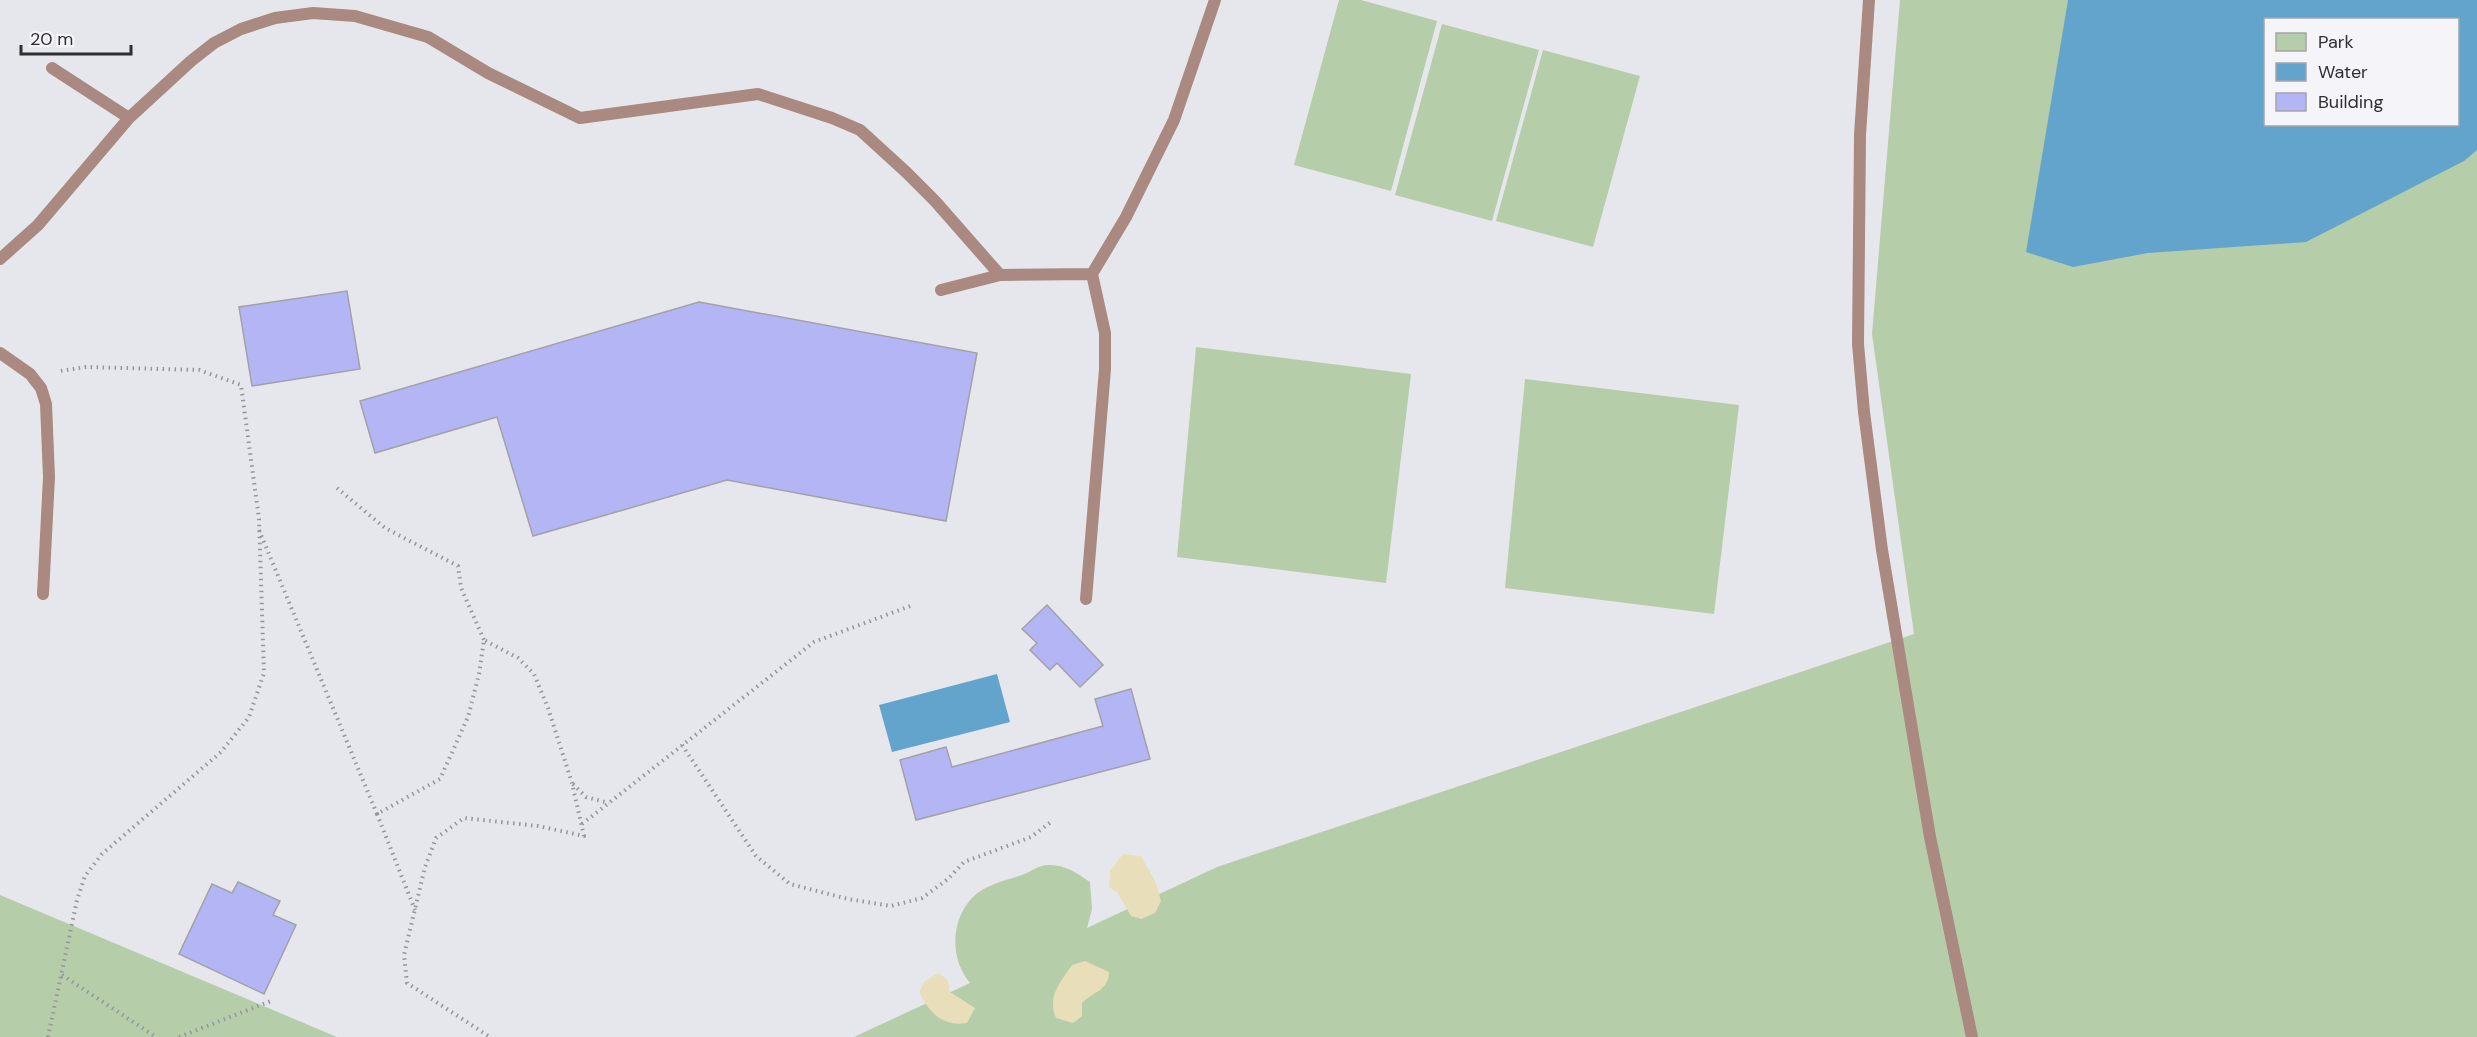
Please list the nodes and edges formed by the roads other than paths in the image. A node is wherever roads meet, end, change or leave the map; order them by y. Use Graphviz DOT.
graph roads {
  1 [pos="1215,0"];
  2 [pos="1869,0"];
  3 [pos="52,68"];
  4 [pos="129,118"];
  5 [pos="0,260"];
  6 [pos="1092,273"];
  7 [pos="1000,275"];
  8 [pos="941,290"];
  9 [pos="0,353"];
  10 [pos="43,594"];
  11 [pos="1086,599"];
  12 [pos="1972,1037"];
  1 -- 6 [label="lane"];
  2 -- 12 [label="lane"];
  3 -- 4 [label="lane"];
  4 -- 5 [label="lane"];
  4 -- 7 [label="lane"];
  6 -- 7 [label="lane"];
  6 -- 11 [label="lane"];
  7 -- 8 [label="lane"];
  9 -- 10 [label="lane"];
}
